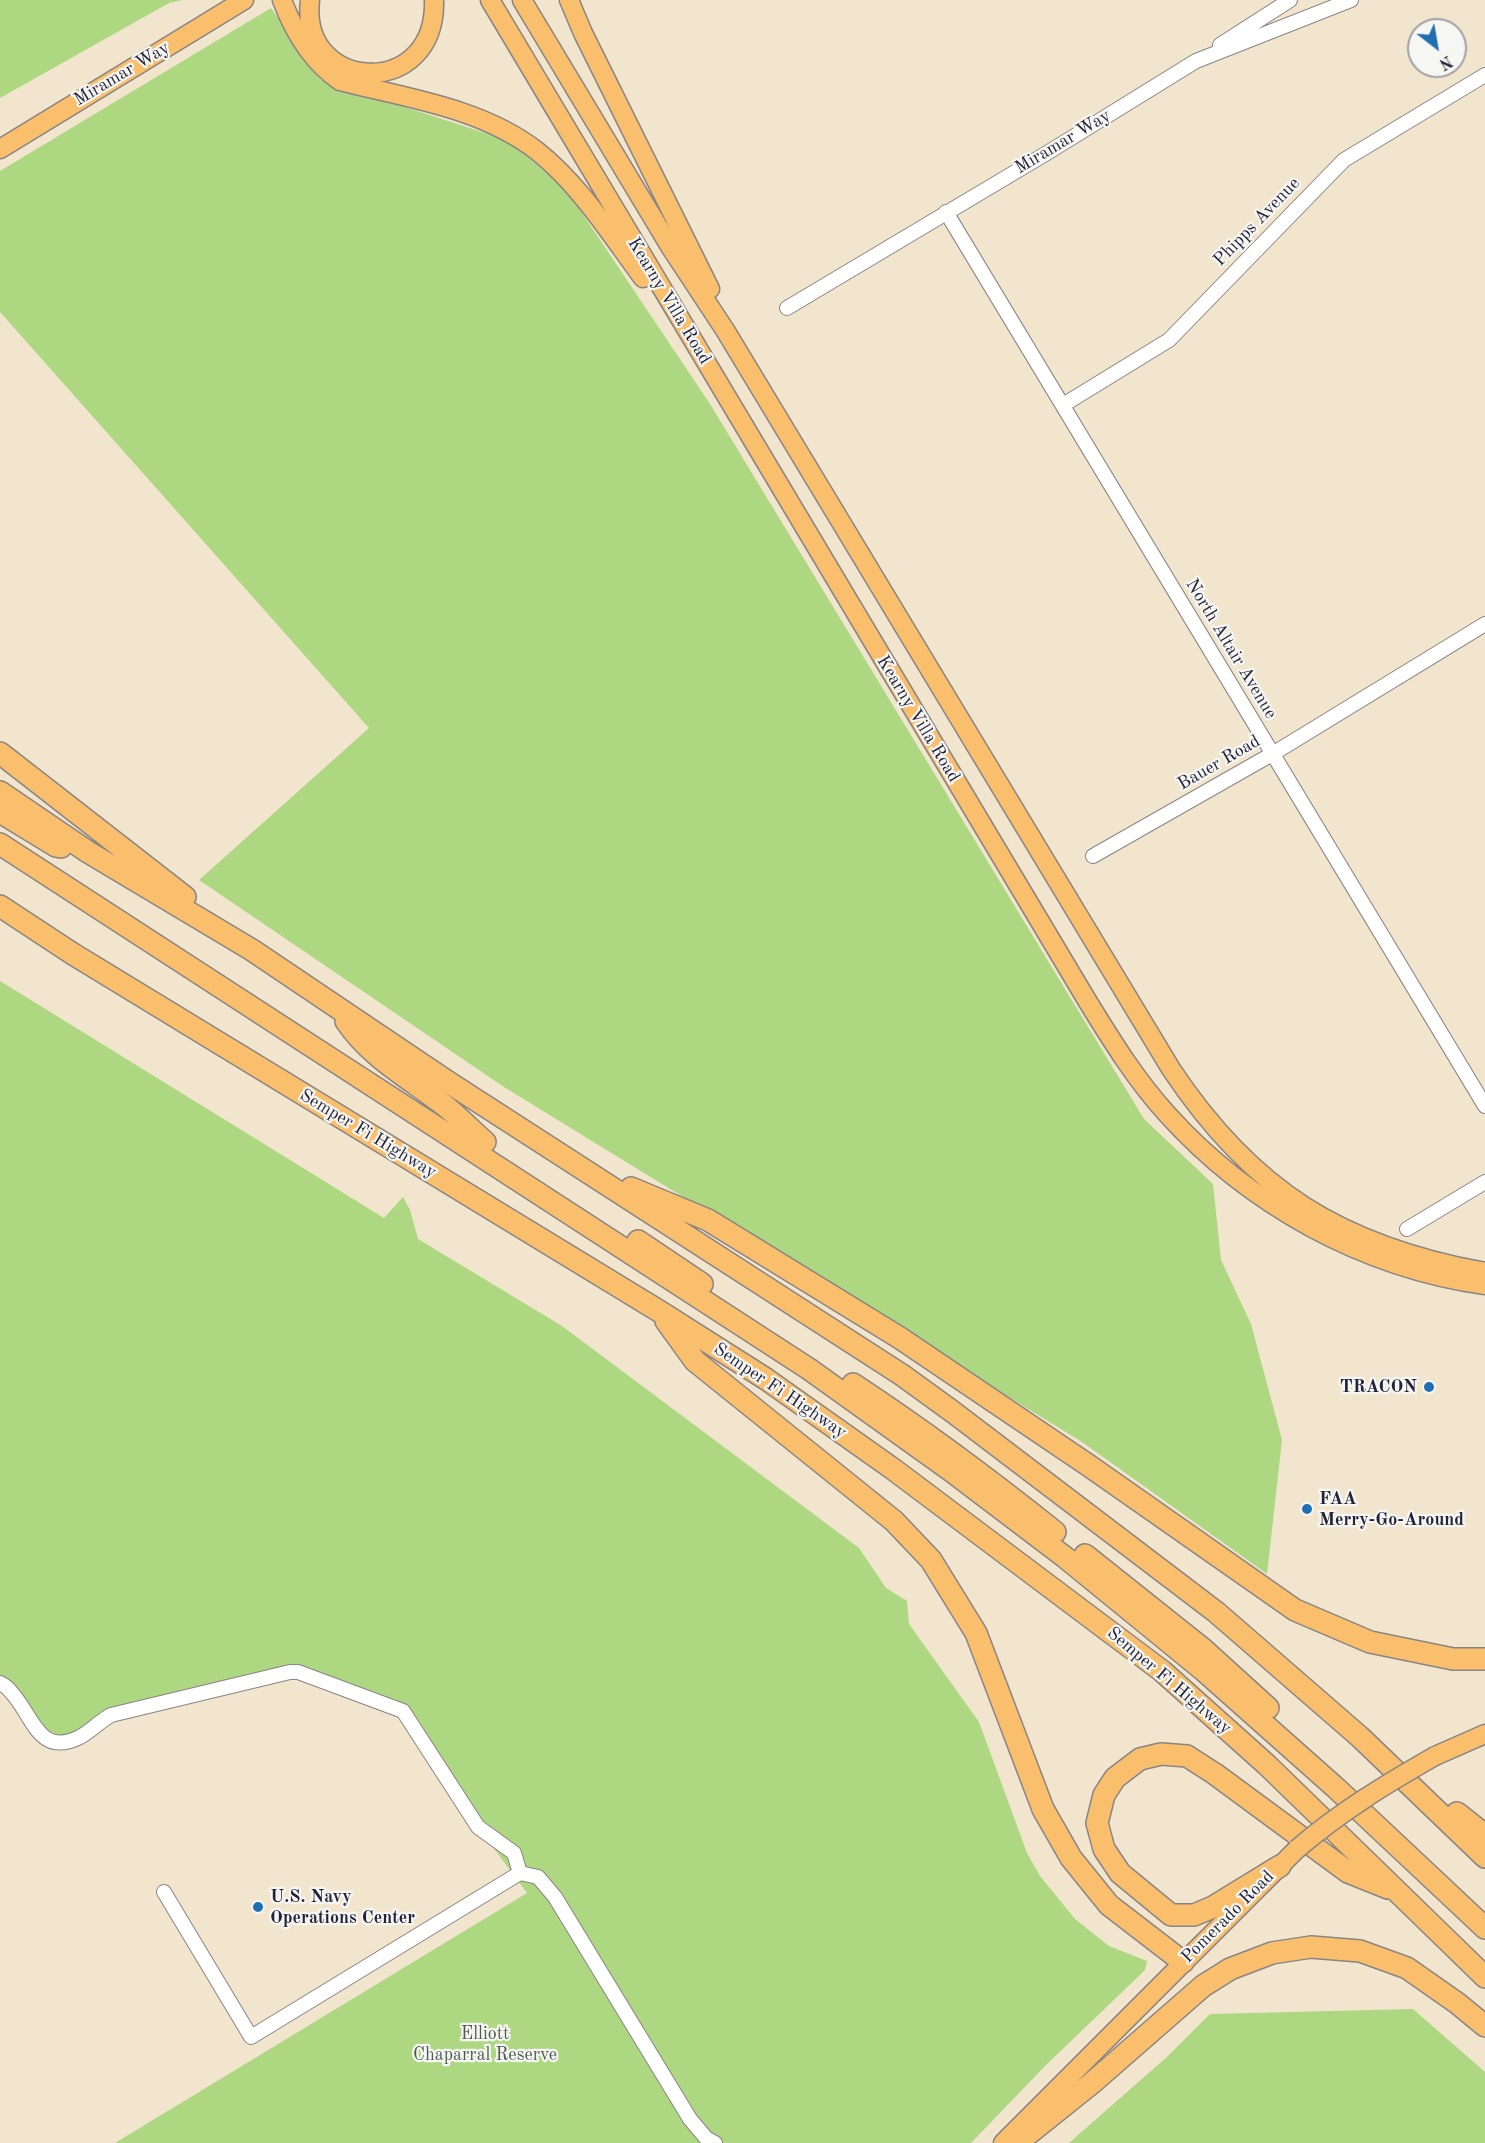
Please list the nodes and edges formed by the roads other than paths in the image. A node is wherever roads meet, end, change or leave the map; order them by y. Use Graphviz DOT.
graph roads {
  1 [pos="244,0"];
  2 [pos="282,0"];
  3 [pos="289,0"];
  4 [pos="310,0"];
  5 [pos="434,0"];
  6 [pos="490,0"];
  7 [pos="522,0"];
  8 [pos="569,0"];
  9 [pos="1290,0"];
  10 [pos="1351,0"];
  11 [pos="320,46"];
  12 [pos="1196,61"];
  13 [pos="1485,75"];
  14 [pos="0,148"];
  15 [pos="946,212"];
  16 [pos="661,287"];
  17 [pos="787,309"];
  18 [pos="725,330"];
  19 [pos="1063,405"];
  20 [pos="1485,624"];
  21 [pos="0,753"];
  22 [pos="1274,753"];
  23 [pos="0,792"];
  24 [pos="0,812"];
  25 [pos="0,830"];
  26 [pos="0,844"];
  27 [pos="88,852"];
  28 [pos="1093,856"];
  29 [pos="0,906"];
  30 [pos="252,950"];
  31 [pos="336,1005"];
  32 [pos="1485,1106"];
  33 [pos="485,1142"];
  34 [pos="578,1166"];
  35 [pos="1485,1182"];
  36 [pos="1407,1229"];
  37 [pos="1485,1272"];
  38 [pos="1485,1285"];
  39 [pos="659,1311"];
  40 [pos="1485,1659"];
  41 [pos="0,1683"];
  42 [pos="1485,1734"];
  43 [pos="1360,1737"];
  44 [pos="1485,1835"];
  45 [pos="1485,1857"];
  46 [pos="1280,1866"];
  47 [pos="520,1873"];
  48 [pos="164,1892"];
  49 [pos="1400,1892"];
  50 [pos="1485,1910"];
  51 [pos="1485,1928"];
  52 [pos="1183,1962"];
  53 [pos="1485,1977"];
  54 [pos="1485,2026"];
  55 [pos="715,2143"];
  56 [pos="1003,2143"];
  57 [pos="1017,2143"];
  1 -- 14 [label="main road, Miramar Way"];
  2 -- 16 [label="main road"];
  3 -- 11 [label="main road"];
  4 -- 11 [label="main road"];
  5 -- 11 [label="main road"];
  6 -- 16 [label="main road, Kearny Villa Road"];
  7 -- 18 [label="main road, Kearny Villa Road"];
  8 -- 18 [label="main road"];
  9 -- 12 [label="street"];
  10 -- 12 [label="street, Miramar Way"];
  12 -- 15 [label="street, Miramar Way"];
  13 -- 19 [label="street, Phipps Avenue"];
  15 -- 17 [label="street, Miramar Way"];
  15 -- 19 [label="street, North Altair Avenue"];
  16 -- 38 [label="main road, Kearny Villa Road"];
  18 -- 37 [label="main road, Kearny Villa Road"];
  19 -- 22 [label="street, North Altair Avenue"];
  20 -- 22 [label="street, Bauer Road"];
  21 -- 30 [label="highway"];
  22 -- 28 [label="street, Bauer Road"];
  22 -- 32 [label="street, North Altair Avenue"];
  23 -- 27 [label="highway"];
  24 -- 27 [label="highway"];
  25 -- 33 [label="highway"];
  26 -- 51 [label="highway"];
  27 -- 30 [label="highway"];
  29 -- 39 [label="highway, Semper Fi Highway"];
  30 -- 31 [label="highway"];
  31 -- 33 [label="highway"];
  31 -- 34 [label="highway"];
  33 -- 50 [label="highway"];
  34 -- 40 [label="highway"];
  34 -- 43 [label="highway"];
  35 -- 36 [label="street"];
  39 -- 49 [label="highway, Semper Fi Highway"];
  39 -- 52 [label="highway"];
  41 -- 47 [label="street"];
  42 -- 46 [label="main road, Pomerado Road, bridge"];
  43 -- 44 [label="highway"];
  43 -- 45 [label="highway"];
  46 -- 49 [label="highway"];
  46 -- 52 [label="main road, Pomerado Road"];
  47 -- 48 [label="street"];
  47 -- 55 [label="street"];
  49 -- 53 [label="highway, Semper Fi Highway"];
  52 -- 56 [label="main road, Pomerado Road"];
  54 -- 57 [label="highway"];
}
